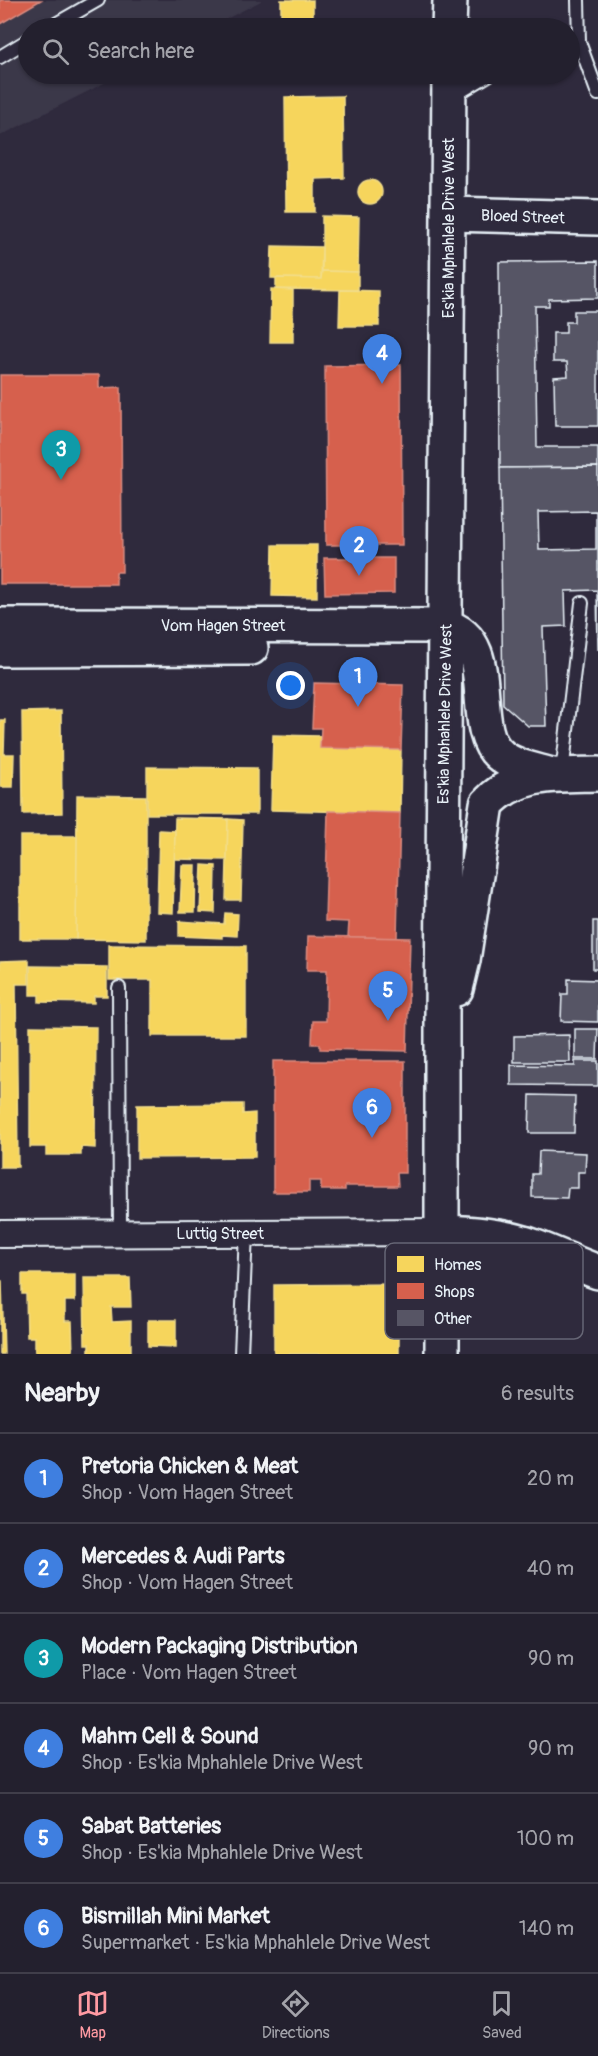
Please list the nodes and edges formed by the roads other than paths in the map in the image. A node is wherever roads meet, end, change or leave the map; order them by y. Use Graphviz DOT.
graph roads {
  1 [pos="98,0"];
  2 [pos="450,0"];
  3 [pos="578,0"];
  4 [pos="66,18"];
  5 [pos="449,18"];
  6 [pos="576,18"];
  7 [pos="18,46"];
  8 [pos="580,56"];
  9 [pos="0,57"];
  10 [pos="449,86"];
  11 [pos="598,94"];
  12 [pos="449,214"];
  13 [pos="598,218"];
  14 [pos="582,603"];
  15 [pos="0,625"];
  16 [pos="445,637"];
  17 [pos="0,649"];
  18 [pos="598,774"];
  19 [pos="557,775"];
  20 [pos="119,988"];
  21 [pos="442,1016"];
  22 [pos="246,1232"];
  23 [pos="441,1232"];
  24 [pos="0,1233"];
  25 [pos="120,1233"];
  26 [pos="441,1243"];
  27 [pos="521,1243"];
  28 [pos="583,1266"];
  29 [pos="598,1272"];
  30 [pos="442,1339"];
  31 [pos="241,1354"];
  32 [pos="442,1354"];
  1 -- 4 [label="lane"];
  2 -- 5 [label="main road"];
  3 -- 6 [label="lane"];
  7 -- 9 [label="lane"];
  8 -- 11 [label="lane"];
  10 -- 12 [label="main road, Es'kia Mphahlele Drive West"];
  12 -- 13 [label="main road, Bloed Street"];
  12 -- 16 [label="main road, Es'kia Mphahlele Drive West"];
  14 -- 19 [label="lane"];
  15 -- 16 [label="main road, Vom Hagen Street"];
  16 -- 17 [label="main road, Vom Hagen Street"];
  16 -- 19 [label="main road"];
  16 -- 21 [label="main road, Es'kia Mphahlele Drive West"];
  18 -- 19 [label="main road"];
  19 -- 21 [label="main road"];
  20 -- 25 [label="lane"];
  21 -- 23 [label="main road, Es'kia Mphahlele Drive West"];
  22 -- 23 [label="street, Luttig Street"];
  22 -- 25 [label="street, Luttig Street"];
  22 -- 31 [label="lane"];
  23 -- 26 [label="main road, Es'kia Mphahlele Drive West"];
  23 -- 27 [label="main road"];
  24 -- 25 [label="street, Luttig Street"];
  28 -- 29 [label="main road"];
  30 -- 32 [label="main road, Es'kia Mphahlele Drive West"];
}
